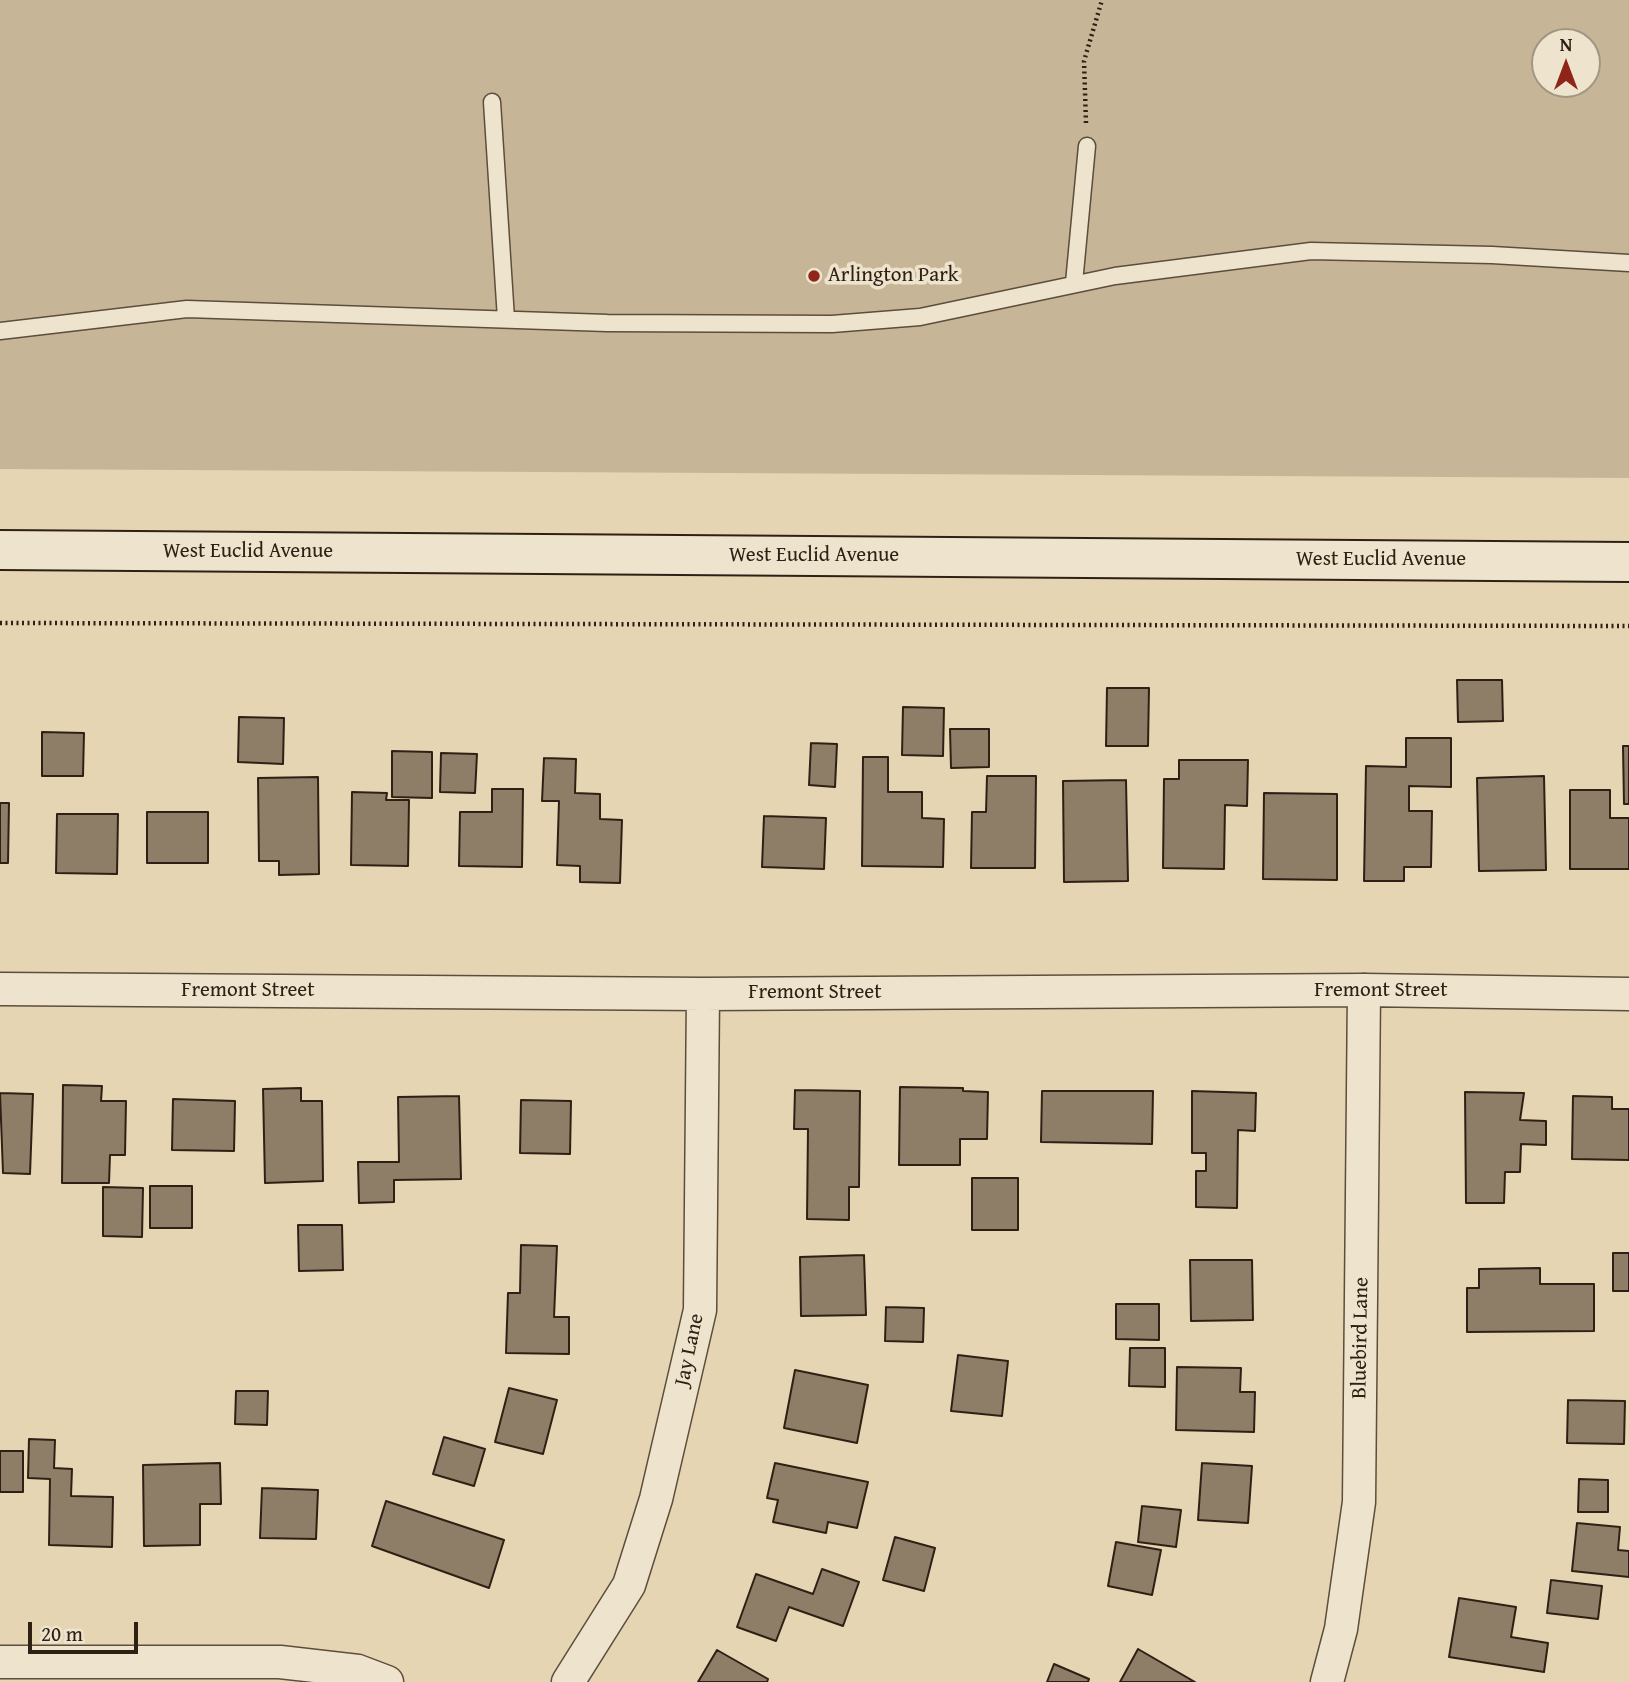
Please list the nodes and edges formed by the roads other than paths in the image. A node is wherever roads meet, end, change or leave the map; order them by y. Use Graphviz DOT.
graph roads {
  1 [pos="492,102"];
  2 [pos="1087,146"];
  3 [pos="1629,263"];
  4 [pos="1074,283"];
  5 [pos="506,319"];
  6 [pos="0,331"];
  7 [pos="0,550"];
  8 [pos="1629,562"];
  9 [pos="0,989"];
  10 [pos="1364,990"];
  11 [pos="703,993"];
  12 [pos="1629,994"];
  13 [pos="0,1662"];
  14 [pos="387,1682"];
  15 [pos="568,1682"];
  16 [pos="1326,1682"];
  1 -- 5 [label="lane"];
  2 -- 4 [label="lane"];
  3 -- 4 [label="lane"];
  4 -- 5 [label="lane"];
  5 -- 6 [label="lane"];
  7 -- 8 [label="main road, West Euclid Avenue"];
  9 -- 11 [label="street, Fremont Street"];
  10 -- 11 [label="street, Fremont Street"];
  10 -- 12 [label="street, Fremont Street"];
  10 -- 16 [label="street, Bluebird Lane"];
  11 -- 15 [label="street, Jay Lane"];
  13 -- 14 [label="street"];
}
